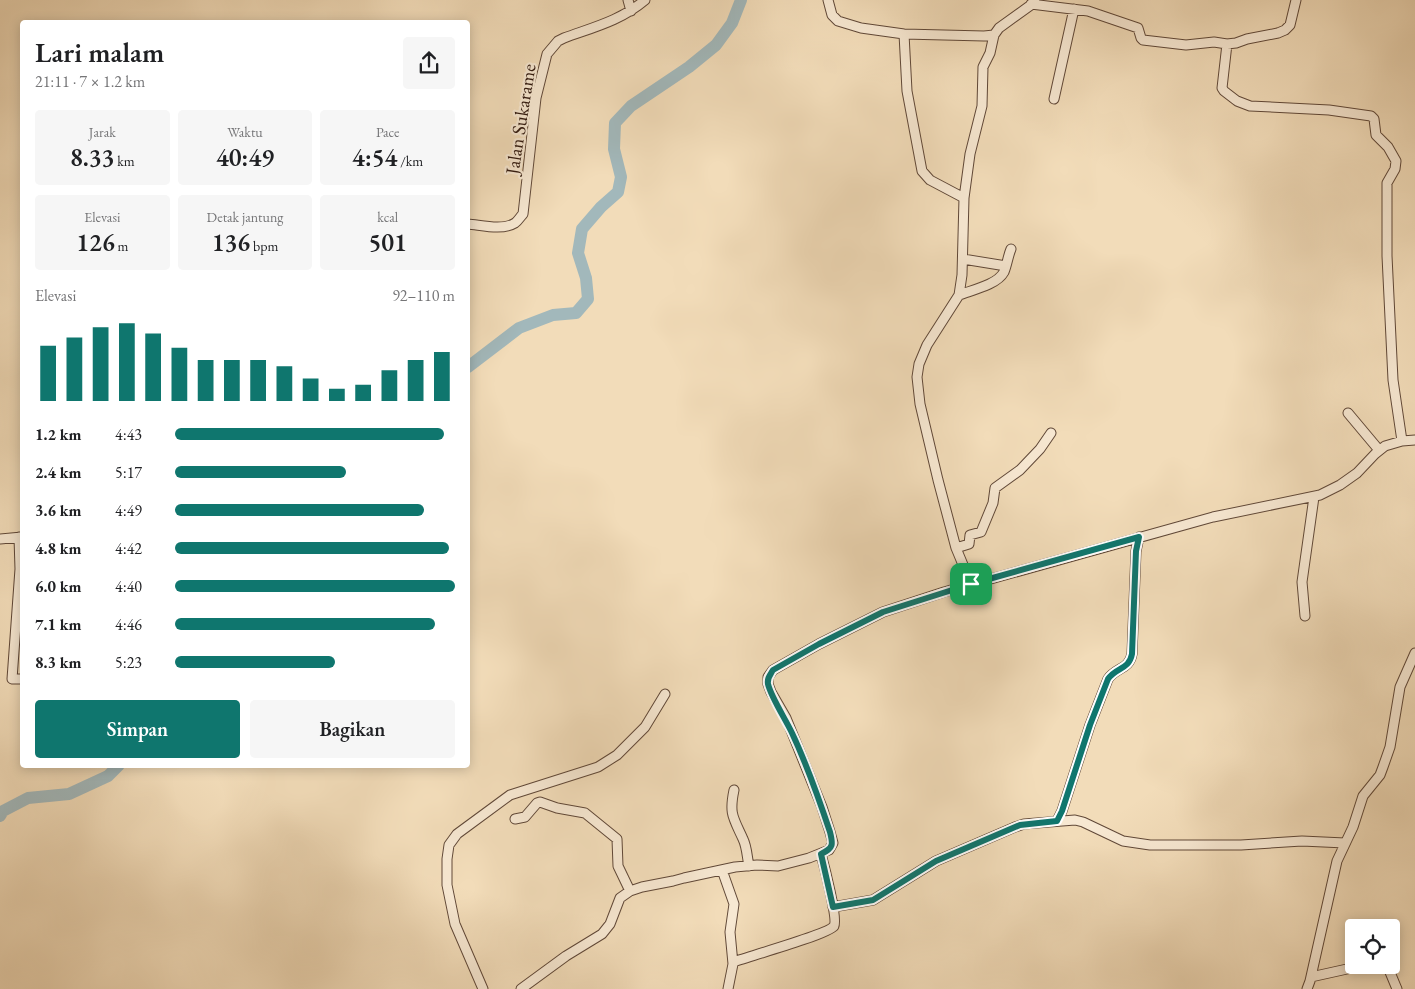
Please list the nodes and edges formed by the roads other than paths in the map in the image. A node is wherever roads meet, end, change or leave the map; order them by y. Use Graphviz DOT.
graph roads {
  1 [pos="628,0"];
  2 [pos="645,0"];
  3 [pos="828,0"];
  4 [pos="1296,0"];
  5 [pos="1034,2"];
  6 [pos="1074,9"];
  7 [pos="631,11"];
  8 [pos="904,34"];
  9 [pos="994,35"];
  10 [pos="1227,44"];
  11 [pos="1054,99"];
  12 [pos="964,198"];
  13 [pos="470,224"];
  14 [pos="1011,249"];
  15 [pos="963,258"];
  16 [pos="1006,266"];
  17 [pos="958,295"];
  18 [pos="1348,413"];
  19 [pos="1051,433"];
  20 [pos="1415,440"];
  21 [pos="1402,441"];
  22 [pos="1379,450"];
  23 [pos="1314,497"];
  24 [pos="20,537"];
  25 [pos="1139,537"];
  26 [pos="0,539"];
  27 [pos="956,548"];
  28 [pos="20,569"];
  29 [pos="971,584"];
  30 [pos="1304,616"];
  31 [pos="1415,653"];
  32 [pos="20,679"];
  33 [pos="665,694"];
  34 [pos="734,790"];
  35 [pos="514,819"];
  36 [pos="1057,821"];
  37 [pos="1346,843"];
  38 [pos="821,854"];
  39 [pos="749,866"];
  40 [pos="722,870"];
  41 [pos="630,891"];
  42 [pos="833,907"];
  43 [pos="733,962"];
  44 [pos="1345,970"];
  45 [pos="1391,974"];
  46 [pos="1311,976"];
  47 [pos="483,989"];
  48 [pos="521,989"];
  49 [pos="728,989"];
  50 [pos="1307,989"];
  51 [pos="1397,989"];
  1 -- 7 [label="street"];
  2 -- 7 [label="street, Jalan Sukarame"];
  3 -- 8 [label="street"];
  4 -- 10 [label="street"];
  5 -- 6 [label="street"];
  5 -- 9 [label="street"];
  6 -- 10 [label="street"];
  6 -- 11 [label="street"];
  7 -- 13 [label="street, Jalan Sukarame"];
  8 -- 9 [label="street"];
  8 -- 12 [label="street"];
  9 -- 12 [label="street"];
  10 -- 21 [label="street"];
  12 -- 15 [label="street"];
  14 -- 16 [label="street"];
  15 -- 16 [label="street"];
  15 -- 17 [label="street"];
  16 -- 17 [label="street"];
  17 -- 27 [label="street"];
  18 -- 22 [label="street"];
  19 -- 27 [label="street"];
  20 -- 21 [label="street"];
  21 -- 22 [label="street"];
  22 -- 23 [label="street"];
  23 -- 25 [label="street"];
  23 -- 30 [label="street"];
  24 -- 26 [label="street"];
  25 -- 29 [label="street"];
  25 -- 36 [label="street"];
  27 -- 29 [label="street"];
  28 -- 32 [label="street"];
  29 -- 38 [label="street"];
  31 -- 37 [label="street"];
  33 -- 47 [label="street"];
  34 -- 39 [label="street"];
  35 -- 41 [label="street"];
  36 -- 37 [label="street"];
  36 -- 42 [label="street"];
  37 -- 46 [label="street"];
  38 -- 39 [label="street"];
  38 -- 42 [label="street"];
  39 -- 40 [label="street"];
  40 -- 41 [label="street"];
  40 -- 43 [label="street"];
  41 -- 48 [label="street"];
  42 -- 43 [label="street"];
  43 -- 49 [label="street"];
  44 -- 46 [label="street"];
  45 -- 51 [label="street"];
  46 -- 50 [label="street"];
}
